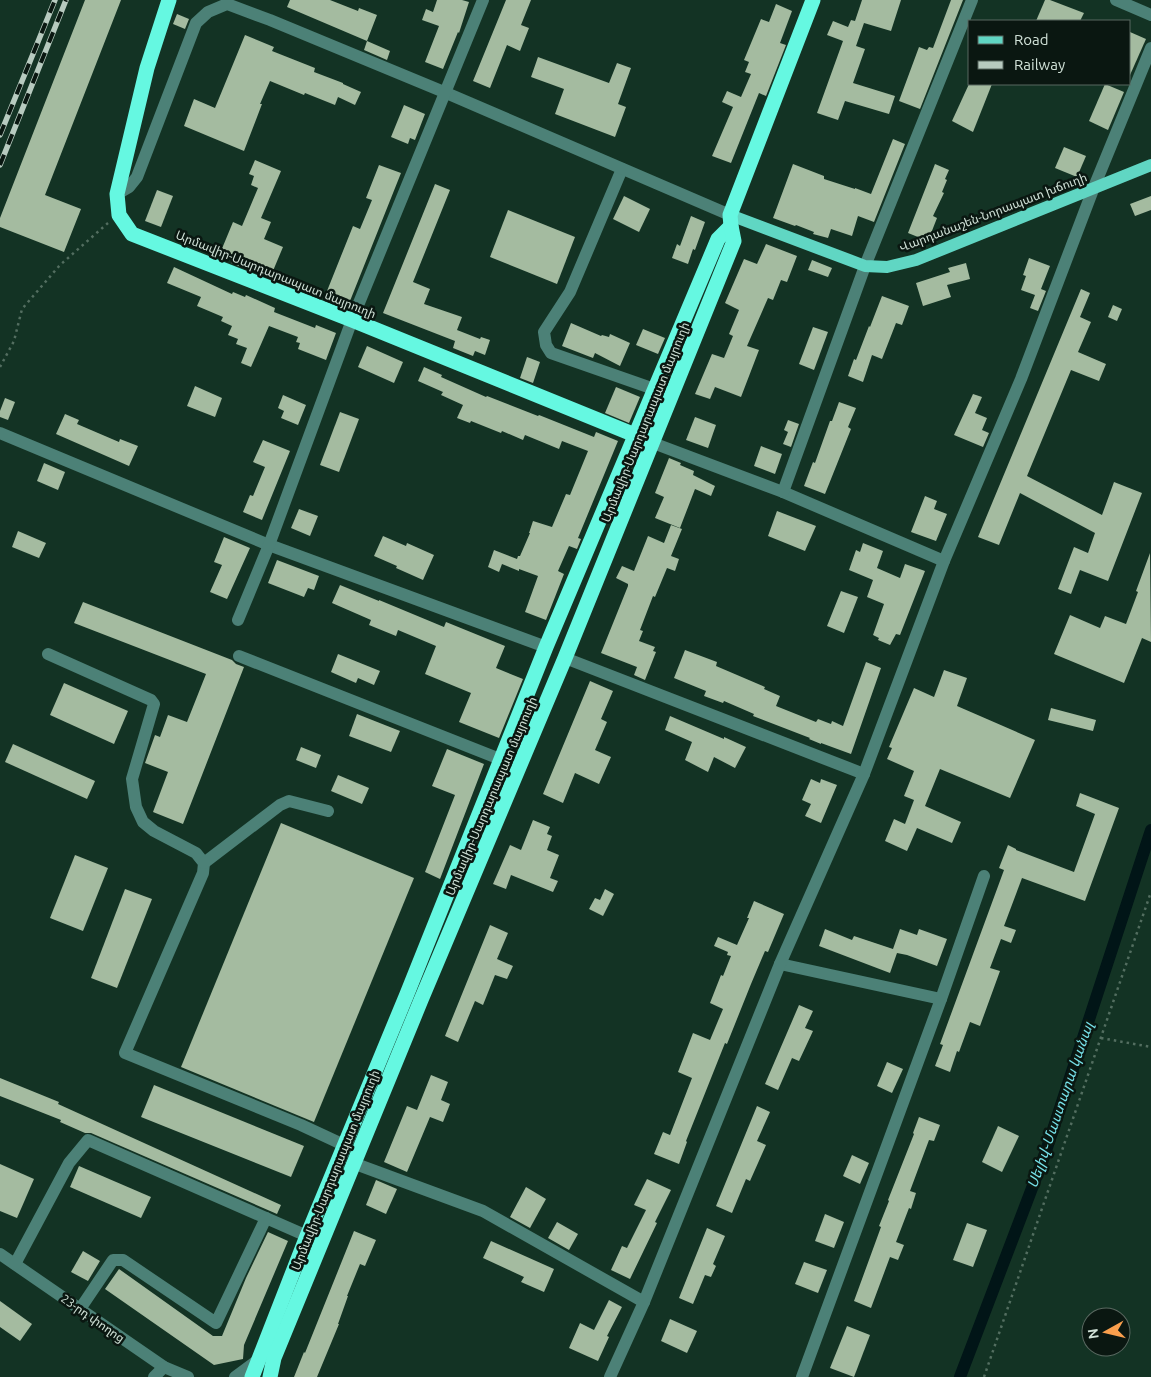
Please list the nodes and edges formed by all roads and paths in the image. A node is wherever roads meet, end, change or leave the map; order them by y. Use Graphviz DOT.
graph roads {
  1 [pos="169,0"];
  2 [pos="482,0"];
  3 [pos="814,0"];
  4 [pos="972,0"];
  5 [pos="1116,0"];
  6 [pos="223,2"];
  7 [pos="1151,15"];
  8 [pos="1151,48"];
  9 [pos="444,92"];
  10 [pos="1151,165"];
  11 [pos="622,169"];
  12 [pos="1094,188"];
  13 [pos="116,194"];
  14 [pos="120,215"];
  15 [pos="731,220"];
  16 [pos="865,266"];
  17 [pos="352,320"];
  18 [pos="0,366"];
  19 [pos="654,389"];
  20 [pos="0,433"];
  21 [pos="635,435"];
  22 [pos="653,443"];
  23 [pos="782,492"];
  24 [pos="269,545"];
  25 [pos="944,560"];
  26 [pos="238,620"];
  27 [pos="546,647"];
  28 [pos="48,654"];
  29 [pos="239,656"];
  30 [pos="565,658"];
  31 [pos="500,758"];
  32 [pos="864,774"];
  33 [pos="328,811"];
  34 [pos="204,863"];
  35 [pos="984,876"];
  36 [pos="1151,892"];
  37 [pos="780,964"];
  38 [pos="414,997"];
  39 [pos="941,999"];
  40 [pos="1101,1038"];
  41 [pos="1151,1047"];
  42 [pos="344,1145"];
  43 [pos="353,1163"];
  44 [pos="266,1218"];
  45 [pos="307,1236"];
  46 [pos="0,1254"];
  47 [pos="15,1264"];
  48 [pos="644,1302"];
  49 [pos="80,1309"];
  50 [pos="258,1360"];
  51 [pos="164,1367"];
  52 [pos="154,1377"];
  53 [pos="188,1377"];
  54 [pos="235,1377"];
  55 [pos="252,1377"];
  56 [pos="270,1377"];
  57 [pos="610,1377"];
  58 [pos="802,1377"];
  59 [pos="984,1377"];
  1 -- 13 [label="highway, Արմավիր-Սարդարապատ մայրուղի"];
  2 -- 9 [label="street"];
  3 -- 15 [label="highway, Արմավիր-Սարդարապատ մայրուղի"];
  4 -- 16 [label="street"];
  5 -- 7 [label="street"];
  6 -- 9 [label="street"];
  6 -- 13 [label="street"];
  8 -- 12 [label="street"];
  9 -- 11 [label="street"];
  9 -- 17 [label="street"];
  10 -- 12 [label="main road, Վարդանաշեն-Նորապատ խճուղի"];
  11 -- 15 [label="street"];
  11 -- 19 [label="street"];
  12 -- 16 [label="main road, Վարդանաշեն-Նորապատ խճուղի"];
  12 -- 25 [label="street"];
  13 -- 14 [label="highway, Արմավիր-Սարդարապատ մայրուղի"];
  14 -- 17 [label="highway, Արմավիր-Սարդարապատ մայրուղի"];
  14 -- 18 [label="path"];
  15 -- 16 [label="main road, Վարդանաշեն-Նորապատ խճուղի"];
  15 -- 19 [label="highway, Արմավիր-Սարդարապատ մայրուղի"];
  15 -- 22 [label="highway, Արմավիր-Սարդարապատ մայրուղի"];
  16 -- 23 [label="street"];
  17 -- 21 [label="highway, Արմավիր-Սարդարապատ մայրուղի"];
  17 -- 24 [label="street"];
  19 -- 21 [label="highway, Արմավիր-Սարդարապատ մայրուղի"];
  20 -- 24 [label="street"];
  21 -- 27 [label="highway, Արմավիր-Սարդարապատ մայրուղի"];
  22 -- 23 [label="street"];
  22 -- 30 [label="highway, Արմավիր-Սարդարապատ մայրուղի"];
  23 -- 25 [label="street"];
  24 -- 26 [label="street"];
  24 -- 27 [label="street"];
  25 -- 32 [label="street"];
  27 -- 31 [label="highway, Արմավիր-Սարդարապատ մայրուղի"];
  28 -- 34 [label="street"];
  29 -- 31 [label="street"];
  30 -- 32 [label="street"];
  30 -- 38 [label="highway, Արմավիր-Սարդարապատ մայրուղի"];
  31 -- 38 [label="highway, Արմավիր-Սարդարապատ մայրուղի"];
  32 -- 37 [label="street"];
  33 -- 34 [label="street"];
  34 -- 42 [label="street"];
  35 -- 39 [label="street"];
  36 -- 40 [label="path"];
  37 -- 39 [label="street"];
  37 -- 48 [label="street"];
  38 -- 42 [label="highway, Արմավիր-Սարդարապատ մայրուղի"];
  38 -- 43 [label="highway, Արմավիր-Սարդարապատ մայրուղի"];
  39 -- 58 [label="street"];
  40 -- 41 [label="path"];
  40 -- 59 [label="path"];
  42 -- 45 [label="highway, Արմավիր-Սարդարապատ մայրուղի"];
  43 -- 48 [label="street"];
  43 -- 56 [label="highway, Արմավիր-Սարդարապատ մայրուղի"];
  44 -- 45 [label="street"];
  44 -- 47 [label="street"];
  44 -- 49 [label="street"];
  45 -- 50 [label="highway, Արմավիր-Սարդարապատ մայրուղի"];
  46 -- 47 [label="street, 23-րդ փողոց"];
  47 -- 49 [label="street, 23-րդ փողոց"];
  48 -- 57 [label="street"];
  49 -- 51 [label="street, 23-րդ փողոց"];
  50 -- 54 [label="street"];
  50 -- 55 [label="highway, Արմավիր-Սարդարապատ մայրուղի"];
  51 -- 52 [label="street"];
  51 -- 53 [label="street, 23-րդ փողոց"];
}
